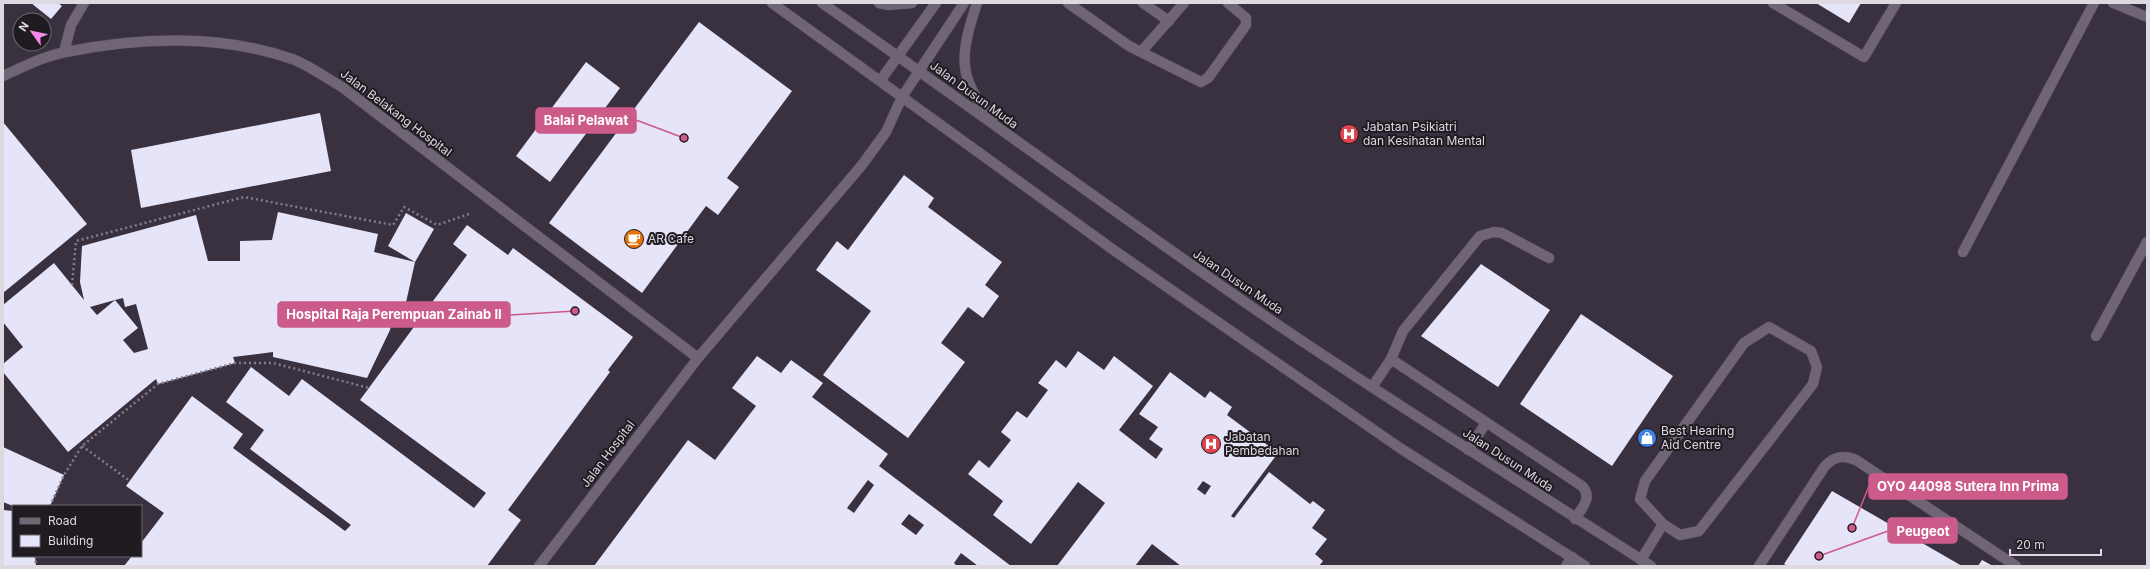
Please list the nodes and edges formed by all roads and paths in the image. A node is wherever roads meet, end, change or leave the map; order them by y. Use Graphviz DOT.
graph roads {
  1 [pos="84,3"];
  2 [pos="772,3"];
  3 [pos="822,3"];
  4 [pos="879,3"];
  5 [pos="912,3"];
  6 [pos="936,3"];
  7 [pos="964,3"];
  8 [pos="977,3"];
  9 [pos="1068,3"];
  10 [pos="1143,3"];
  11 [pos="1184,3"];
  12 [pos="1228,3"];
  13 [pos="1774,3"];
  14 [pos="1896,3"];
  15 [pos="2094,3"];
  16 [pos="2112,3"];
  17 [pos="2147,17"];
  18 [pos="1169,21"];
  19 [pos="64,52"];
  20 [pos="1141,52"];
  21 [pos="898,56"];
  22 [pos="919,70"];
  23 [pos="3,76"];
  24 [pos="880,81"];
  25 [pos="902,97"];
  26 [pos="1012,138"];
  27 [pos="492,202"];
  28 [pos="2147,242"];
  29 [pos="1963,252"];
  30 [pos="1549,258"];
  31 [pos="72,285"];
  32 [pos="2096,336"];
  33 [pos="698,358"];
  34 [pos="1391,359"];
  35 [pos="1372,387"];
  36 [pos="369,388"];
  37 [pos="1486,423"];
  38 [pos="82,446"];
  39 [pos="1468,450"];
  40 [pos="130,481"];
  41 [pos="50,505"];
  42 [pos="1575,519"];
  43 [pos="1662,524"];
  44 [pos="1641,560"];
  45 [pos="1569,562"];
  46 [pos="539,566"];
  47 [pos="1585,566"];
  48 [pos="1651,566"];
  49 [pos="1759,566"];
  50 [pos="2016,566"];
  1 -- 19 [label="main road"];
  2 -- 24 [label="main road"];
  3 -- 21 [label="main road, Jalan Dusun Muda"];
  4 -- 5 [label="main road"];
  6 -- 21 [label="main road"];
  7 -- 22 [label="main road, Jalan Hospital"];
  8 -- 26 [label="main road"];
  9 -- 20 [label="main road"];
  10 -- 18 [label="main road"];
  11 -- 18 [label="main road"];
  12 -- 20 [label="main road"];
  13 -- 14 [label="main road"];
  15 -- 29 [label="main road"];
  16 -- 17 [label="main road"];
  18 -- 20 [label="main road"];
  19 -- 23 [label="main road, Jalan Belakang Hospital"];
  19 -- 27 [label="main road, Jalan Belakang Hospital"];
  21 -- 22 [label="main road, Jalan Dusun Muda"];
  21 -- 24 [label="main road"];
  22 -- 25 [label="main road, Jalan Hospital"];
  22 -- 26 [label="main road, Jalan Dusun Muda"];
  24 -- 25 [label="main road"];
  25 -- 33 [label="main road, Jalan Hospital"];
  25 -- 45 [label="main road"];
  26 -- 35 [label="main road, Jalan Dusun Muda"];
  27 -- 31 [label="path"];
  27 -- 33 [label="main road, Jalan Belakang Hospital"];
  28 -- 32 [label="main road"];
  30 -- 34 [label="main road"];
  33 -- 46 [label="main road, Jalan Hospital"];
  34 -- 35 [label="main road"];
  34 -- 37 [label="main road"];
  35 -- 39 [label="main road, Jalan Dusun Muda"];
  36 -- 38 [label="path"];
  37 -- 39 [label="main road"];
  37 -- 42 [label="main road"];
  38 -- 40 [label="path"];
  38 -- 41 [label="path"];
  39 -- 42 [label="main road, Jalan Dusun Muda"];
  42 -- 44 [label="main road, Jalan Dusun Muda"];
  43 -- 43 [label="main road"];
  43 -- 44 [label="main road"];
  44 -- 48 [label="main road, Jalan Dusun Muda"];
  45 -- 47 [label="main road"];
  49 -- 50 [label="main road"];
}
